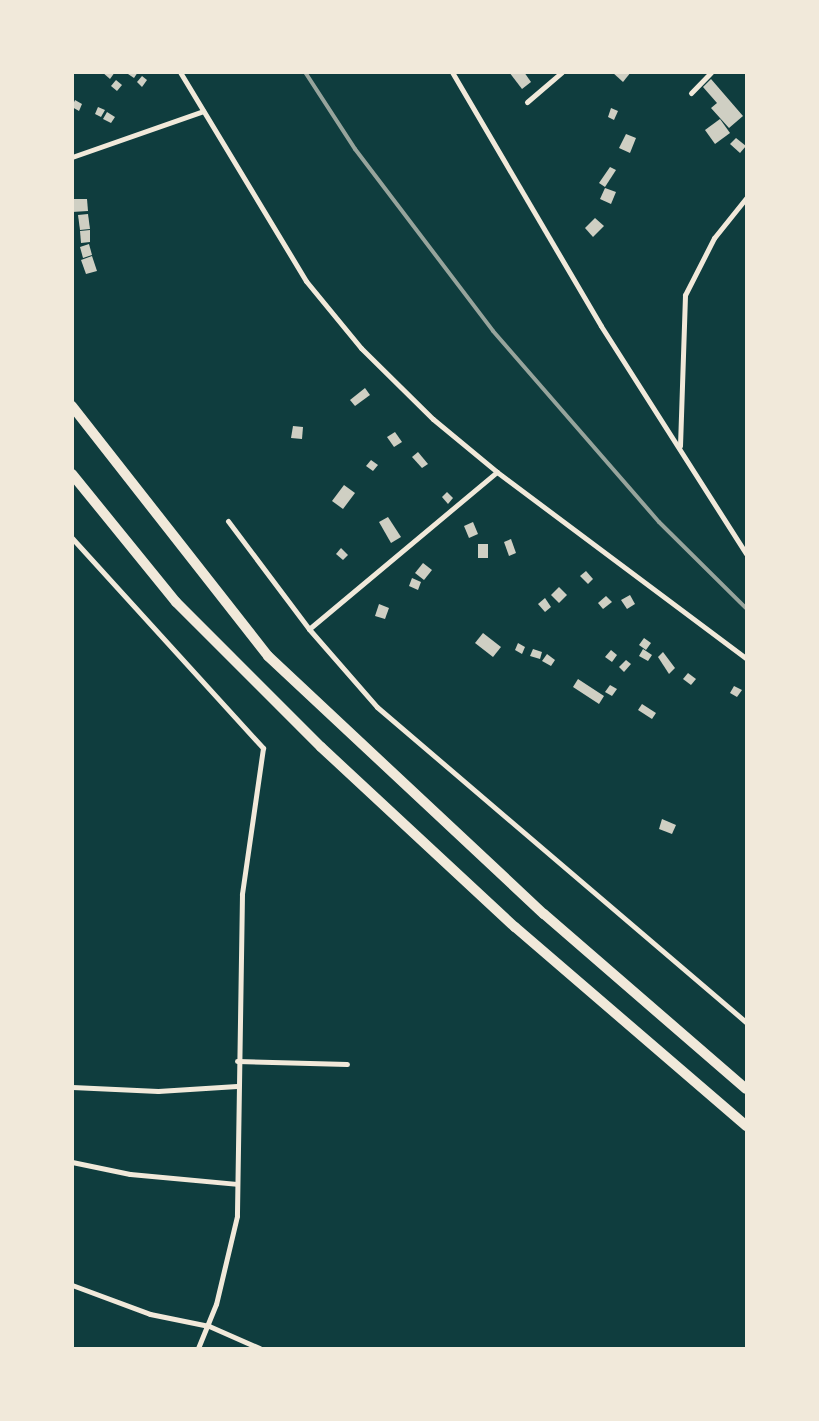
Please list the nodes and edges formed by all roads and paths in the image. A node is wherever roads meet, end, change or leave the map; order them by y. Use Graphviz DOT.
graph roads {
  1 [pos="180,72"];
  2 [pos="452,72"];
  3 [pos="562,72"];
  4 [pos="711,72"];
  5 [pos="690,93"];
  6 [pos="527,102"];
  7 [pos="203,111"];
  8 [pos="72,157"];
  9 [pos="746,198"];
  10 [pos="72,406"];
  11 [pos="680,447"];
  12 [pos="497,472"];
  13 [pos="72,474"];
  14 [pos="228,520"];
  15 [pos="72,538"];
  16 [pos="746,554"];
  17 [pos="309,629"];
  18 [pos="746,658"];
  19 [pos="746,1022"];
  20 [pos="237,1062"];
  21 [pos="347,1064"];
  22 [pos="237,1086"];
  23 [pos="72,1087"];
  24 [pos="746,1089"];
  25 [pos="746,1126"];
  26 [pos="72,1162"];
  27 [pos="237,1184"];
  28 [pos="72,1285"];
  29 [pos="209,1326"];
  30 [pos="198,1348"];
  31 [pos="259,1348"];
  1 -- 7 [label="street"];
  2 -- 11 [label="street"];
  3 -- 6 [label="street"];
  4 -- 5 [label="street"];
  7 -- 8 [label="street"];
  7 -- 12 [label="street"];
  9 -- 11 [label="street"];
  10 -- 24 [label="highway"];
  11 -- 16 [label="street"];
  12 -- 17 [label="street"];
  12 -- 18 [label="street"];
  13 -- 25 [label="highway"];
  14 -- 17 [label="street"];
  15 -- 20 [label="street"];
  17 -- 19 [label="street"];
  20 -- 21 [label="street"];
  20 -- 22 [label="street"];
  22 -- 23 [label="street"];
  22 -- 27 [label="street"];
  26 -- 27 [label="street"];
  27 -- 29 [label="street"];
  28 -- 29 [label="street"];
  29 -- 30 [label="street"];
  29 -- 31 [label="street"];
}
